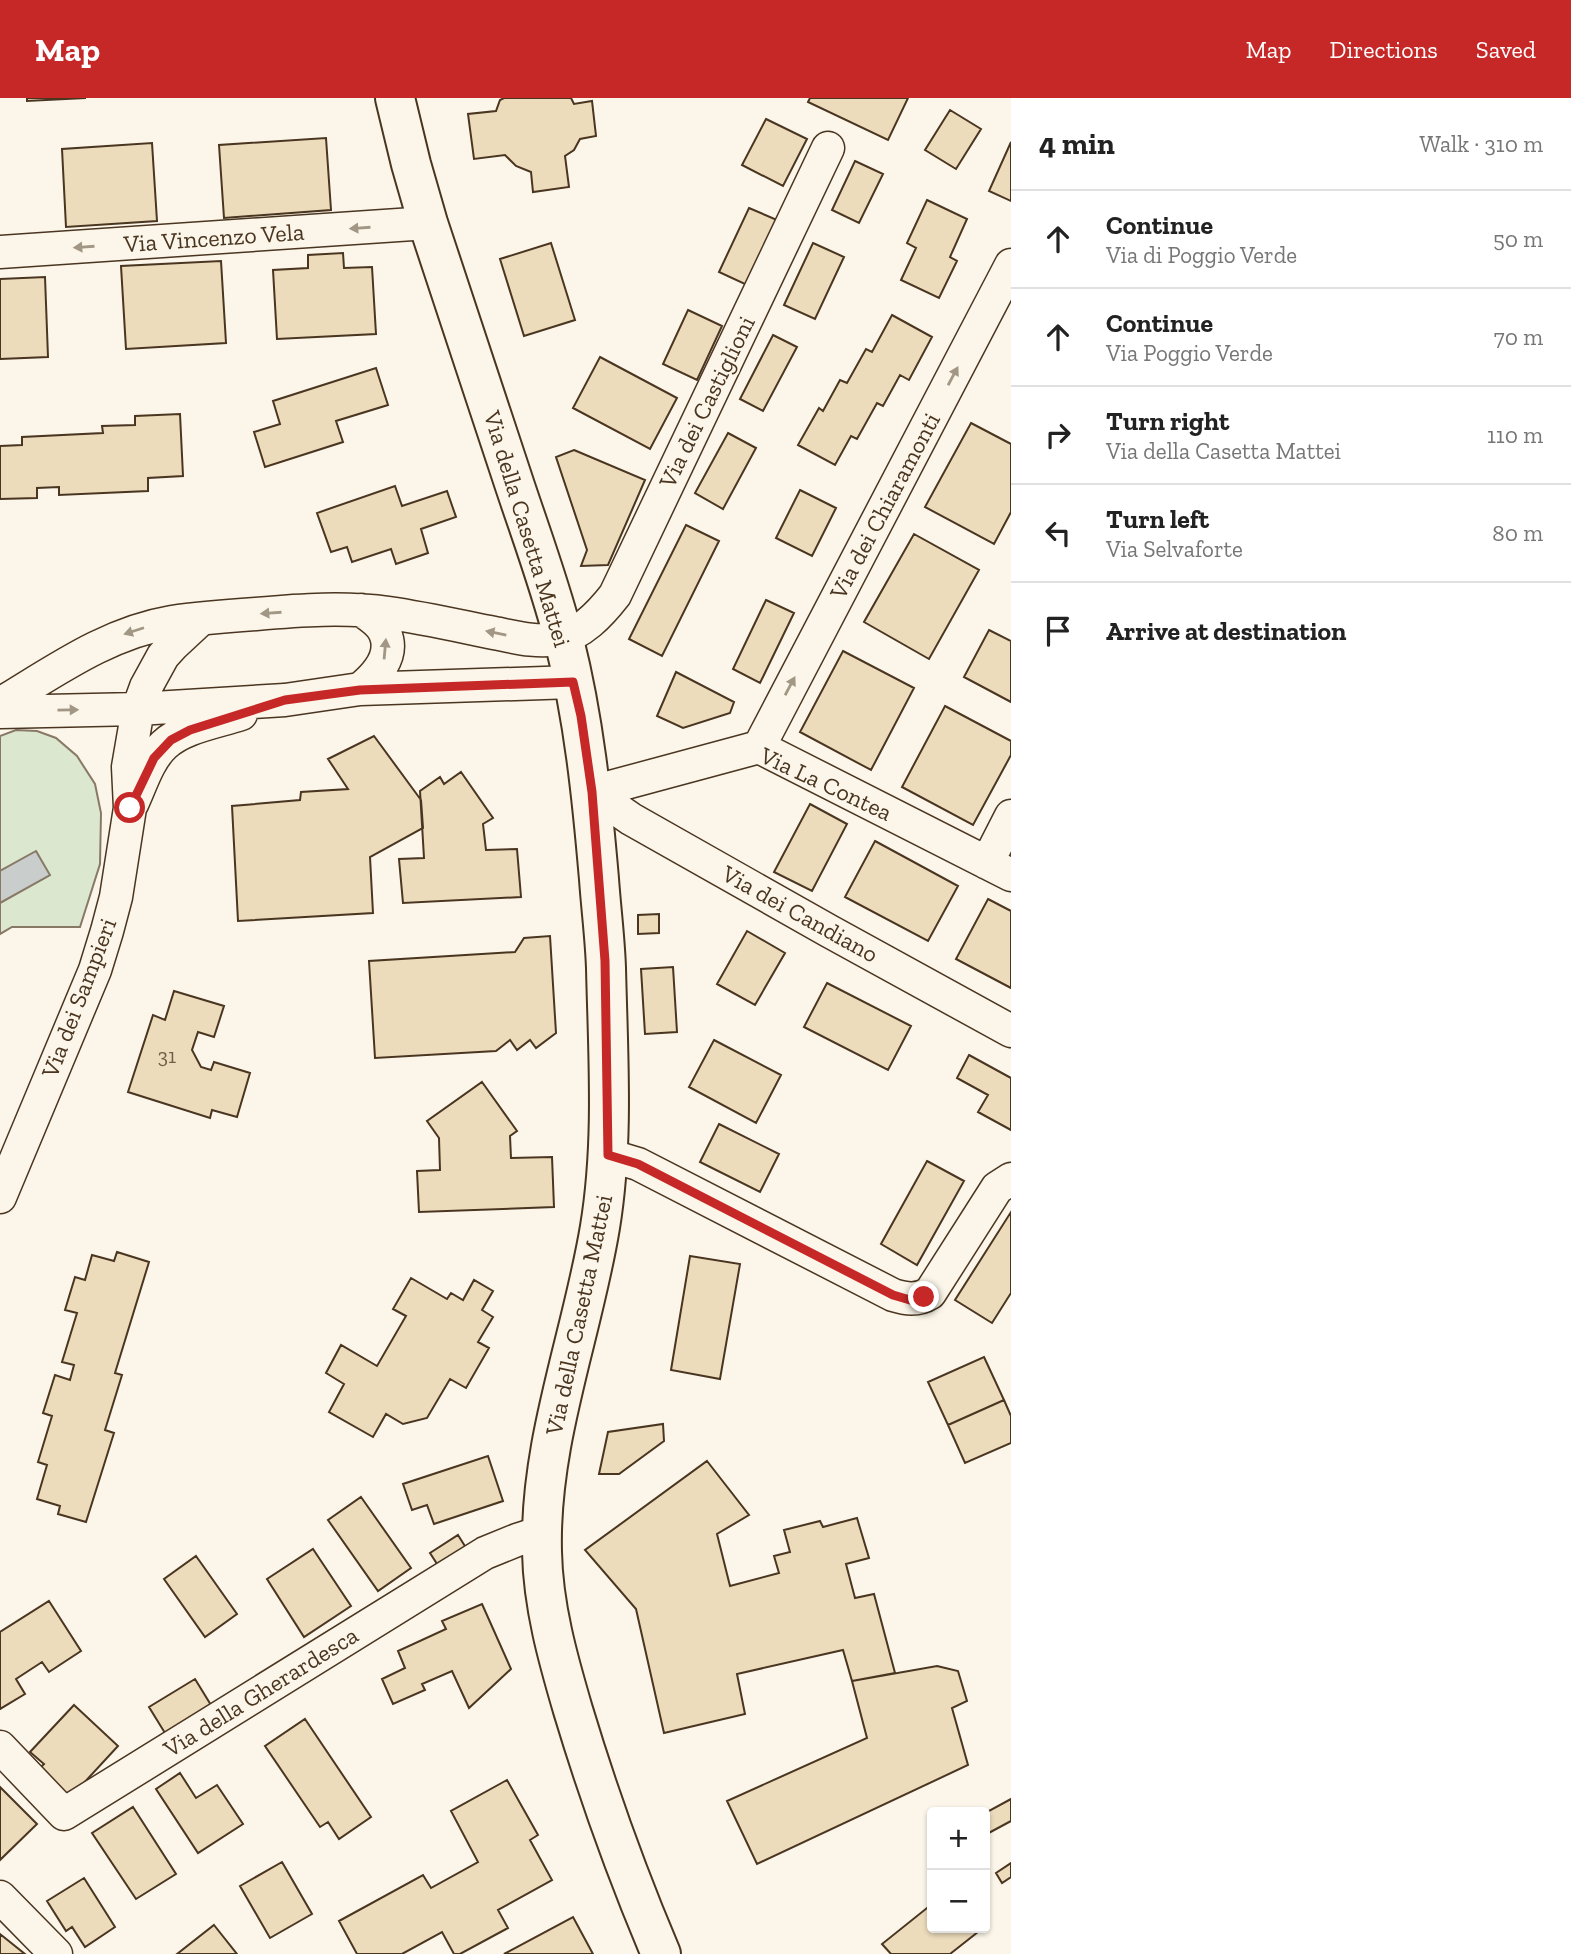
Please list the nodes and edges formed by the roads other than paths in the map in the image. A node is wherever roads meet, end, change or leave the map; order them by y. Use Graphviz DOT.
graph roads {
  1 [pos="395,98"];
  2 [pos="828,148"];
  3 [pos="428,223"];
  4 [pos="0,252"];
  5 [pos="1011,264"];
  6 [pos="361,610"];
  7 [pos="201,619"];
  8 [pos="564,638"];
  9 [pos="573,682"];
  10 [pos="360,690"];
  11 [pos="285,700"];
  12 [pos="0,704"];
  13 [pos="138,709"];
  14 [pos="0,712"];
  15 [pos="759,747"];
  16 [pos="592,792"];
  17 [pos="130,808"];
  18 [pos="1011,816"];
  19 [pos="999,869"];
  20 [pos="1011,1031"];
  21 [pos="608,1155"];
  22 [pos="1011,1179"];
  23 [pos="0,1197"];
  24 [pos="542,1532"];
  25 [pos="0,1747"];
  26 [pos="0,1897"];
  27 [pos="56,1954"];
  28 [pos="661,1954"];
  1 -- 3 [label="main road, Via della Casetta Mattei"];
  2 -- 8 [label="street, Via dei Castiglioni"];
  3 -- 4 [label="street, Via Vincenzo Vela, one-way"];
  3 -- 8 [label="main road, Via della Casetta Mattei"];
  15 -- 5 [label="street, Via dei Chiaramonti, one-way"];
  6 -- 7 [label="street, one-way"];
  8 -- 6 [label="street, one-way"];
  10 -- 6 [label="street, one-way"];
  7 -- 12 [label="street, one-way"];
  7 -- 13 [label="street, Via dei Sampieri"];
  8 -- 9 [label="main road, Via della Casetta Mattei"];
  9 -- 10 [label="street"];
  9 -- 16 [label="main road, Via della Casetta Mattei"];
  10 -- 11 [label="street"];
  11 -- 13 [label="street"];
  11 -- 17 [label="street"];
  14 -- 13 [label="street, one-way"];
  13 -- 17 [label="street, Via dei Sampieri"];
  15 -- 16 [label="street, Via La Contea"];
  15 -- 19 [label="street, Via La Contea"];
  16 -- 20 [label="street, Via dei Candiano"];
  16 -- 21 [label="main road, Via della Casetta Mattei"];
  17 -- 23 [label="street, Via dei Sampieri"];
  18 -- 19 [label="street"];
  21 -- 22 [label="street"];
  21 -- 24 [label="main road, Via della Casetta Mattei"];
  24 -- 25 [label="street, Via della Gherardesca"];
  24 -- 28 [label="main road, Via della Casetta Mattei"];
  26 -- 27 [label="street"];
}
